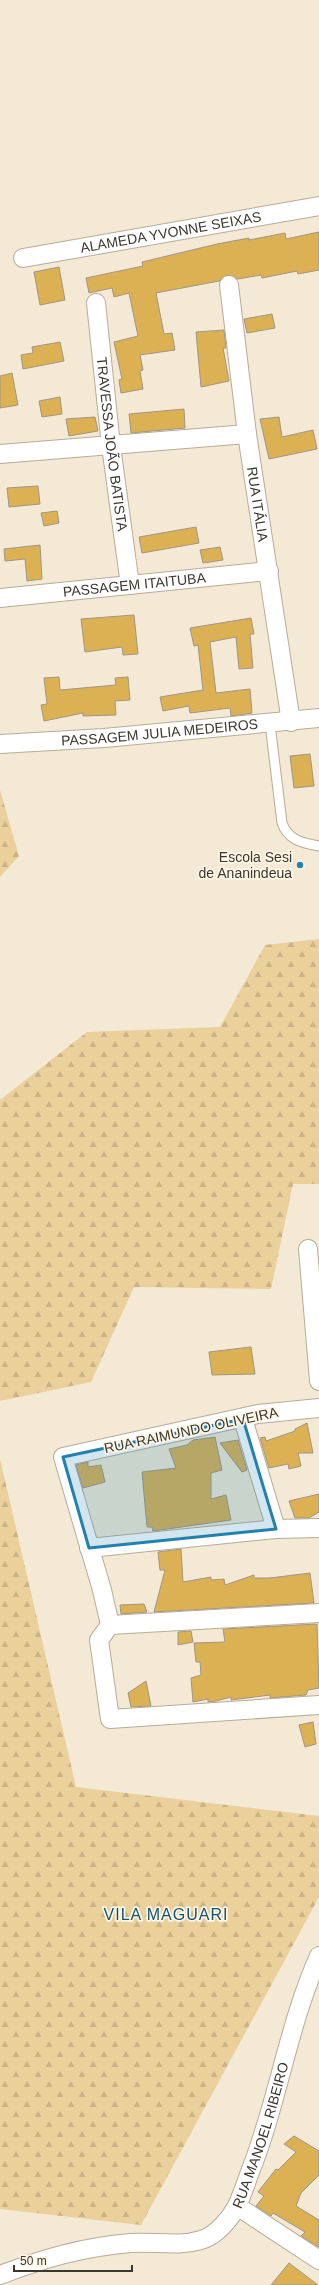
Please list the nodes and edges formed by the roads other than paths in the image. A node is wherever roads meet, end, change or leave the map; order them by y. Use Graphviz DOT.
graph roads {
  1 [pos="319,206"];
  2 [pos="23,258"];
  3 [pos="229,285"];
  4 [pos="96,303"];
  5 [pos="247,434"];
  6 [pos="111,446"];
  7 [pos="0,454"];
  8 [pos="269,570"];
  9 [pos="130,585"];
  10 [pos="0,598"];
  11 [pos="319,718"];
  12 [pos="291,722"];
  13 [pos="270,724"];
  14 [pos="0,744"];
  15 [pos="319,846"];
  16 [pos="308,1249"];
  17 [pos="319,1381"];
  18 [pos="319,1408"];
  19 [pos="243,1419"];
  20 [pos="319,1528"];
  21 [pos="276,1529"];
  22 [pos="89,1548"];
  23 [pos="319,1613"];
  24 [pos="110,1625"];
  25 [pos="319,1705"];
  26 [pos="317,1967"];
  27 [pos="237,2206"];
  28 [pos="319,2260"];
  29 [pos="0,2275"];
  1 -- 2 [label="street, ALAMEDA YVONNE SEIXAS"];
  3 -- 5 [label="street, RUA ITÁLIA"];
  4 -- 6 [label="street, TRAVESSA JOÃO BATISTA"];
  5 -- 6 [label="street"];
  5 -- 8 [label="street, RUA ITÁLIA"];
  6 -- 7 [label="street"];
  6 -- 9 [label="street, TRAVESSA JOÃO BATISTA"];
  8 -- 9 [label="street, PASSAGEM ITAITUBA"];
  8 -- 12 [label="street, RUA ITÁLIA"];
  9 -- 10 [label="street, PASSAGEM ITAITUBA"];
  11 -- 12 [label="street, PASSAGEM JULIA MEDEIROS"];
  12 -- 13 [label="street, PASSAGEM JULIA MEDEIROS"];
  13 -- 14 [label="street, PASSAGEM JULIA MEDEIROS"];
  13 -- 15 [label="lane"];
  16 -- 17 [label="street"];
  18 -- 19 [label="street, RUA RAIMUNDO OLIVEIRA"];
  19 -- 21 [label="street"];
  19 -- 22 [label="street, RUA RAIMUNDO OLIVEIRA"];
  20 -- 21 [label="street"];
  21 -- 22 [label="street"];
  22 -- 24 [label="street"];
  23 -- 24 [label="street"];
  24 -- 25 [label="street"];
  26 -- 27 [label="street, RUA MANOEL RIBEIRO"];
  27 -- 28 [label="street, RUA MANOEL RIBEIRO"];
  27 -- 29 [label="street"];
}
